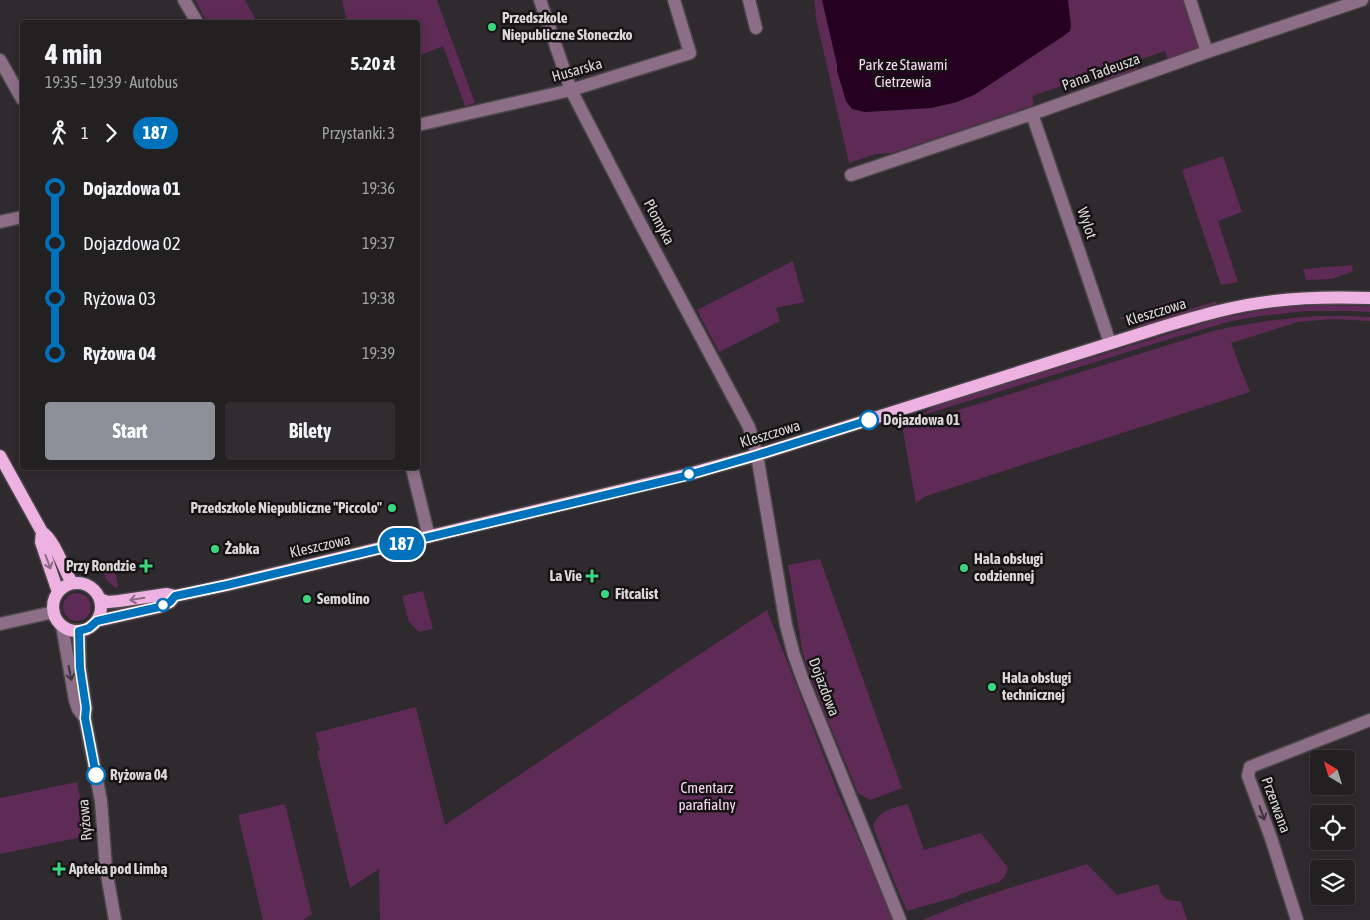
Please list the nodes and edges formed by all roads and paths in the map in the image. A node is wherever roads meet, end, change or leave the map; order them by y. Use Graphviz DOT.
graph roads {
  1 [pos="184,0"];
  2 [pos="540,0"];
  3 [pos="674,0"];
  4 [pos="749,0"];
  5 [pos="1190,0"];
  6 [pos="1362,0"];
  7 [pos="196,20"];
  8 [pos="756,28"];
  9 [pos="1207,52"];
  10 [pos="0,60"];
  11 [pos="571,90"];
  12 [pos="20,95"];
  13 [pos="1032,114"];
  14 [pos="420,125"];
  15 [pos="852,175"];
  16 [pos="20,217"];
  17 [pos="0,222"];
  18 [pos="1370,298"];
  19 [pos="1110,343"];
  20 [pos="757,455"];
  21 [pos="0,456"];
  22 [pos="412,470"];
  23 [pos="5,475"];
  24 [pos="42,532"];
  25 [pos="429,537"];
  26 [pos="72,584"];
  27 [pos="58,592"];
  28 [pos="175,596"];
  29 [pos="100,600"];
  30 [pos="54,612"];
  31 [pos="97,621"];
  32 [pos="0,624"];
  33 [pos="62,626"];
  34 [pos="79,631"];
  35 [pos="85,718"];
  36 [pos="1370,720"];
  37 [pos="115,920"];
  38 [pos="900,920"];
  39 [pos="1297,920"];
  1 -- 7 [label="street"];
  2 -- 11 [label="street, Płomyka"];
  3 -- 11 [label="street, Husarska"];
  4 -- 8 [label="street"];
  5 -- 9 [label="street"];
  6 -- 9 [label="street, Pana Tadeusza"];
  9 -- 13 [label="street, Pana Tadeusza"];
  10 -- 12 [label="street"];
  11 -- 14 [label="street, Husarska"];
  11 -- 20 [label="street, Płomyka"];
  13 -- 15 [label="street, Pana Tadeusza"];
  13 -- 19 [label="street, Wylot"];
  16 -- 17 [label="street"];
  18 -- 19 [label="main road, Kleszczowa"];
  19 -- 20 [label="main road, Kleszczowa"];
  20 -- 25 [label="main road, Kleszczowa"];
  20 -- 38 [label="street, Dojazdowa"];
  21 -- 23 [label="main road"];
  22 -- 25 [label="street"];
  23 -- 24 [label="main road"];
  24 -- 26 [label="main road"];
  24 -- 27 [label="main road, one-way"];
  25 -- 28 [label="main road, Kleszczowa"];
  26 -- 27 [label="main road"];
  26 -- 29 [label="main road"];
  27 -- 30 [label="main road"];
  28 -- 29 [label="main road, Kleszczowa, one-way"];
  28 -- 31 [label="main road, Kleszczowa"];
  29 -- 31 [label="main road"];
  30 -- 32 [label="street"];
  30 -- 33 [label="main road"];
  31 -- 34 [label="main road"];
  33 -- 34 [label="main road"];
  33 -- 35 [label="street, Ryżowa, one-way"];
  34 -- 35 [label="street, Ryżowa"];
  35 -- 37 [label="street, Ryżowa"];
  36 -- 39 [label="street, Przerwana, one-way"];
}
